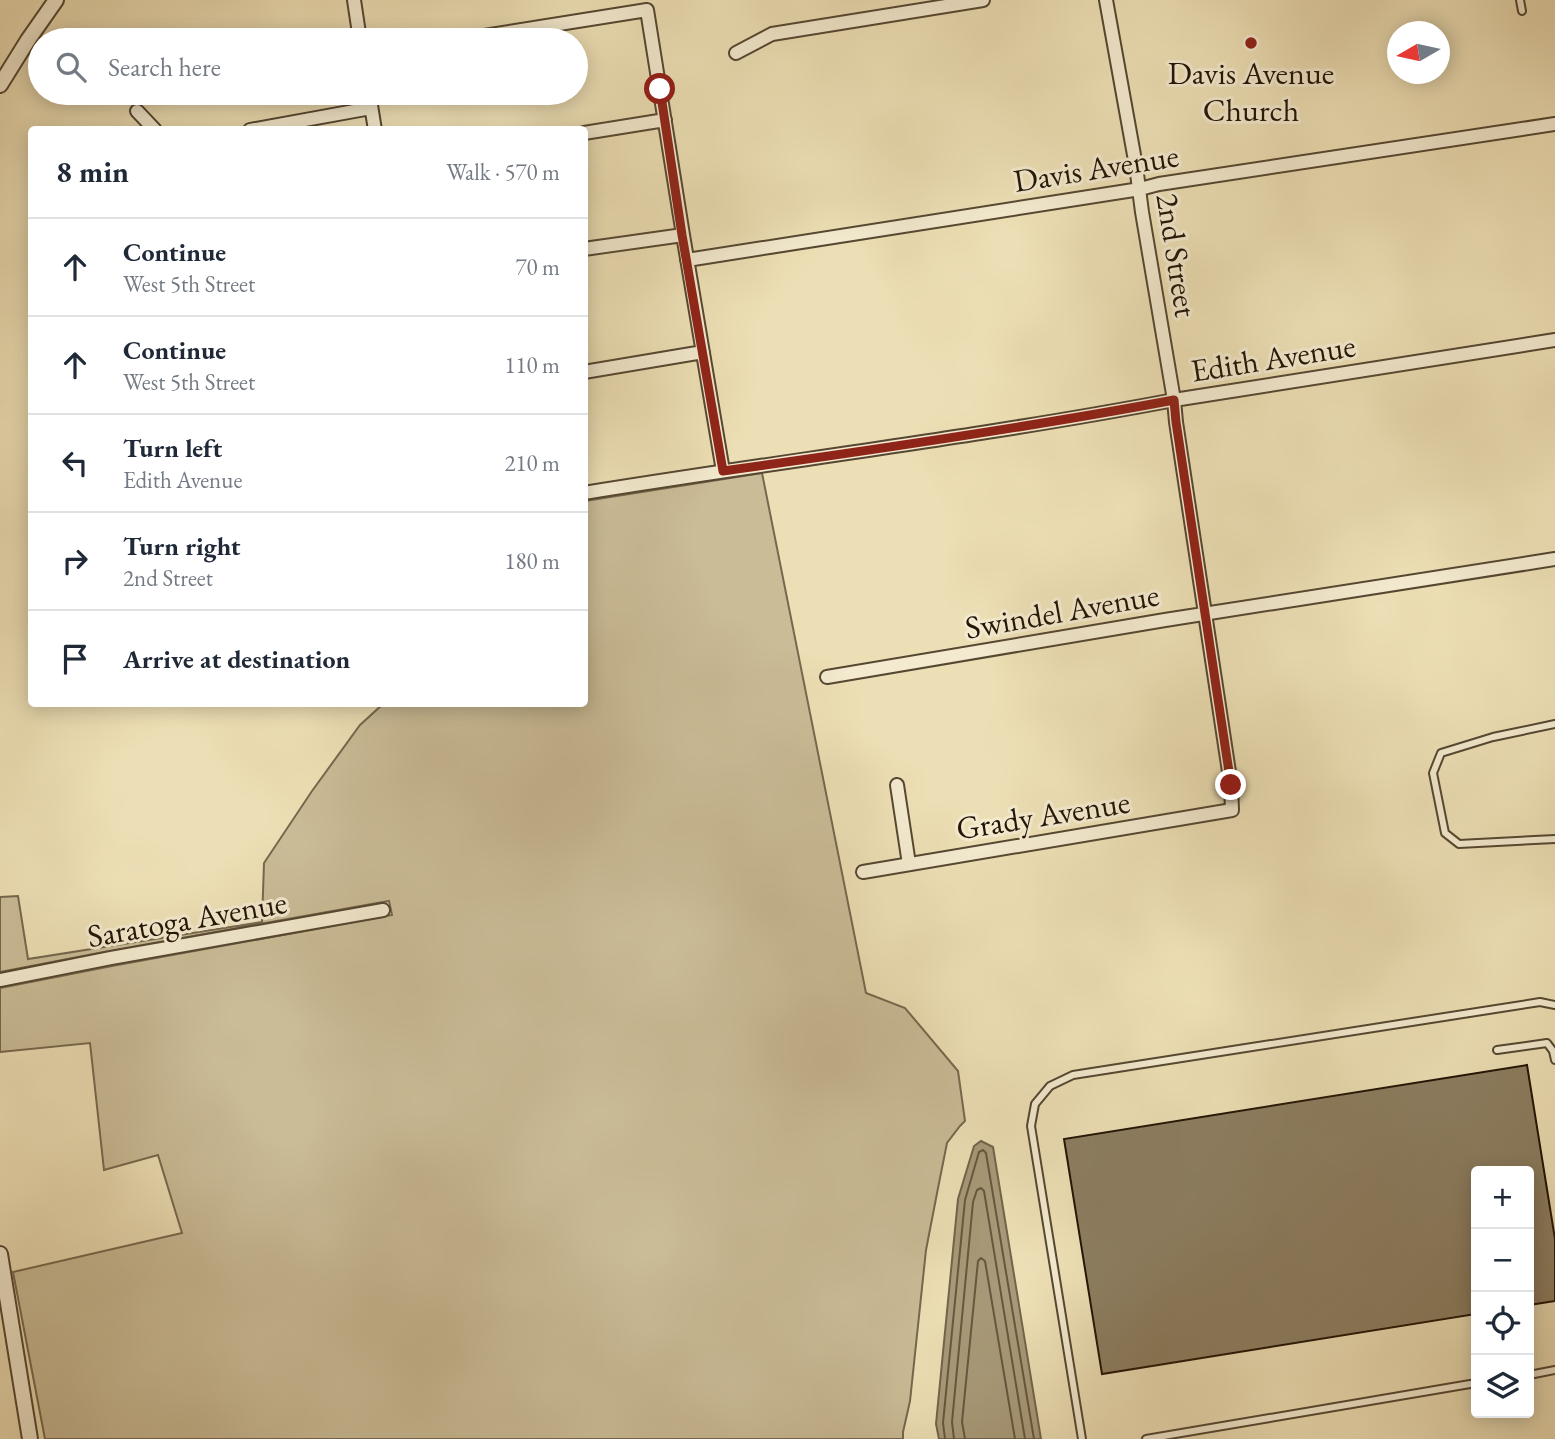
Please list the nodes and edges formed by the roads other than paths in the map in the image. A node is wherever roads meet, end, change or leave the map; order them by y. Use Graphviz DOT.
graph roads {
  1 [pos="56,0"];
  2 [pos="354,0"];
  3 [pos="983,0"];
  4 [pos="1106,0"];
  5 [pos="1520,0"];
  6 [pos="1522,11"];
  7 [pos="36,28"];
  8 [pos="358,28"];
  9 [pos="534,28"];
  10 [pos="28,40"];
  11 [pos="736,53"];
  12 [pos="0,85"];
  13 [pos="371,105"];
  14 [pos="371,108"];
  15 [pos="137,110"];
  16 [pos="665,120"];
  17 [pos="1555,124"];
  18 [pos="151,126"];
  19 [pos="272,126"];
  20 [pos="374,126"];
  21 [pos="588,132"];
  22 [pos="1140,189"];
  23 [pos="682,235"];
  24 [pos="588,248"];
  25 [pos="687,260"];
  26 [pos="1555,340"];
  27 [pos="703,352"];
  28 [pos="588,371"];
  29 [pos="1174,400"];
  30 [pos="723,471"];
  31 [pos="588,492"];
  32 [pos="1555,559"];
  33 [pos="1205,614"];
  34 [pos="827,677"];
  35 [pos="1555,724"];
  36 [pos="897,785"];
  37 [pos="1233,810"];
  38 [pos="1555,839"];
  39 [pos="909,864"];
  40 [pos="863,872"];
  41 [pos="383,910"];
  42 [pos="0,980"];
  43 [pos="1555,1005"];
  44 [pos="1497,1051"];
  45 [pos="1555,1060"];
  46 [pos="0,1254"];
  47 [pos="1555,1370"];
  48 [pos="1534,1374"];
  49 [pos="1471,1384"];
  50 [pos="30,1439"];
  51 [pos="1082,1439"];
  52 [pos="1146,1439"];
  1 -- 7 [label="street"];
  2 -- 8 [label="street"];
  3 -- 11 [label="street"];
  4 -- 22 [label="street, 2nd Street"];
  5 -- 6 [label="lane"];
  9 -- 16 [label="street"];
  10 -- 12 [label="street"];
  13 -- 14 [label="street"];
  14 -- 19 [label="street"];
  14 -- 20 [label="street"];
  15 -- 18 [label="street"];
  16 -- 21 [label="street"];
  16 -- 23 [label="street"];
  17 -- 22 [label="street, Davis Avenue"];
  22 -- 25 [label="street, Davis Avenue"];
  22 -- 29 [label="street, 2nd Street"];
  23 -- 24 [label="street"];
  23 -- 25 [label="street"];
  25 -- 27 [label="street"];
  26 -- 29 [label="street, Edith Avenue"];
  27 -- 28 [label="street"];
  27 -- 30 [label="street"];
  29 -- 30 [label="street, Edith Avenue"];
  29 -- 33 [label="street, 2nd Street"];
  30 -- 31 [label="street, Edith Avenue"];
  32 -- 33 [label="street, Swindel Avenue"];
  33 -- 34 [label="street, Swindel Avenue"];
  33 -- 37 [label="street, 2nd Street"];
  35 -- 38 [label="lane"];
  36 -- 39 [label="street"];
  37 -- 39 [label="street, Grady Avenue"];
  39 -- 40 [label="street, Grady Avenue"];
  41 -- 42 [label="street, Saratoga Avenue"];
  43 -- 51 [label="lane"];
  44 -- 45 [label="lane"];
  46 -- 50 [label="street"];
  47 -- 48 [label="lane"];
  49 -- 52 [label="lane"];
}
